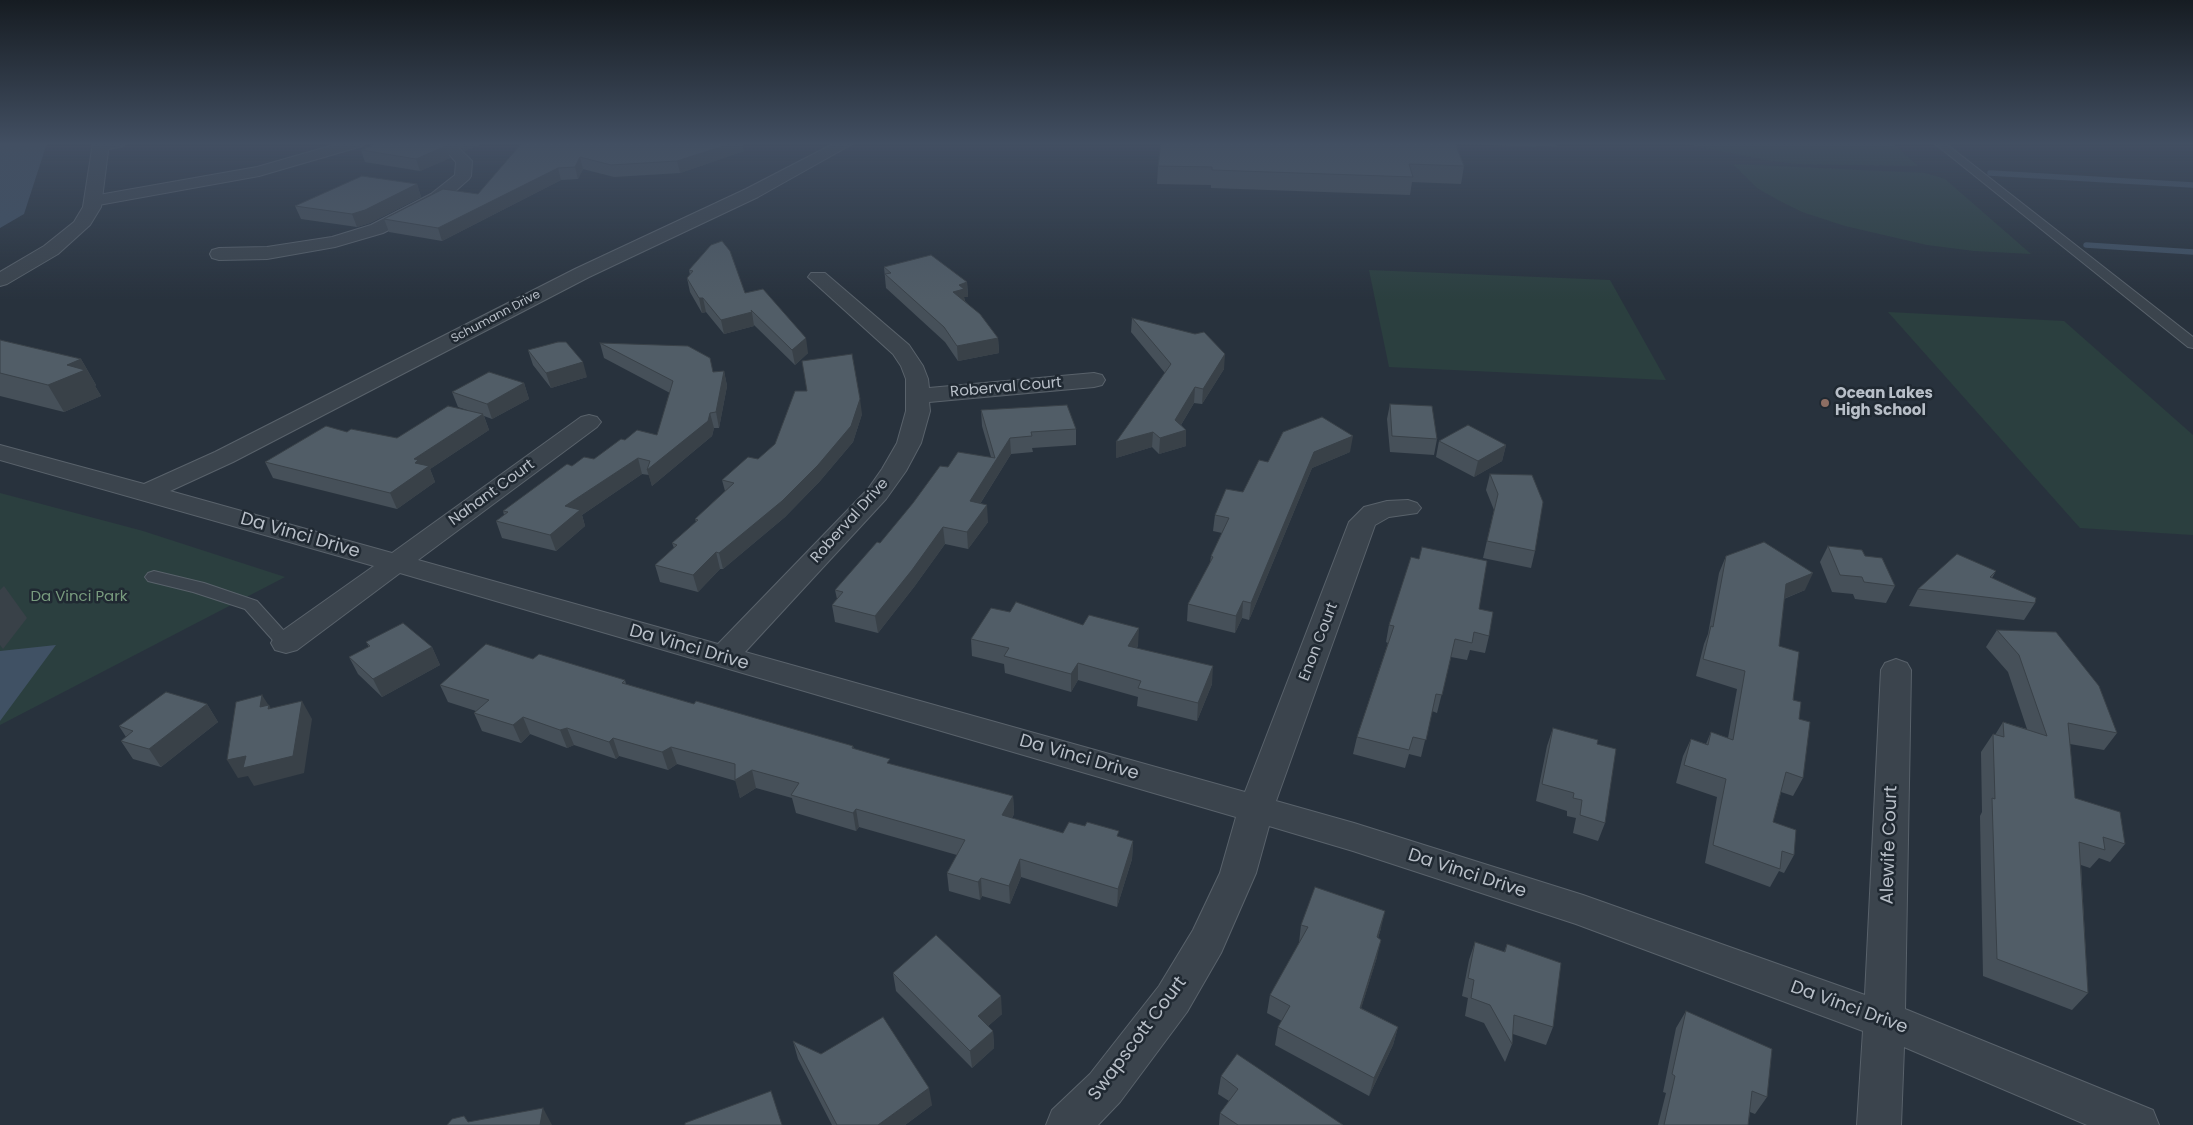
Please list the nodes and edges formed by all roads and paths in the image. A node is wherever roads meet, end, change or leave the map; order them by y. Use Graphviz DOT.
graph roads {
  1 [pos="94,196"];
  2 [pos="124,196"];
  3 [pos="440,196"];
  4 [pos="747,196"];
  5 [pos="2005,196"];
  6 [pos="93,201"];
  7 [pos="219,254"];
  8 [pos="818,277"];
  9 [pos="0,280"];
  10 [pos="2193,344"];
  11 [pos="1094,380"];
  12 [pos="919,396"];
  13 [pos="590,422"];
  14 [pos="0,452"];
  15 [pos="147,492"];
  16 [pos="1408,508"];
  17 [pos="394,564"];
  18 [pos="154,577"];
  19 [pos="286,643"];
  20 [pos="722,658"];
  21 [pos="1896,670"];
  22 [pos="1256,808"];
  23 [pos="1884,1020"];
  24 [pos="1068,1125"];
  25 [pos="1879,1125"];
  26 [pos="2137,1125"];
  1 -- 6 [label="street"];
  2 -- 6 [label="street"];
  3 -- 7 [label="street"];
  4 -- 15 [label="street, Schumann Drive"];
  5 -- 10 [label="lane"];
  6 -- 9 [label="street"];
  8 -- 12 [label="street, Roberval Drive"];
  11 -- 12 [label="street, Roberval Court"];
  12 -- 20 [label="street, Roberval Drive"];
  13 -- 17 [label="street, Nahant Court"];
  14 -- 15 [label="street, Da Vinci Drive"];
  15 -- 17 [label="street, Da Vinci Drive"];
  16 -- 22 [label="street, Enon Court"];
  17 -- 19 [label="street, Nahant Court"];
  17 -- 20 [label="street, Da Vinci Drive"];
  18 -- 19 [label="lane"];
  20 -- 22 [label="street, Da Vinci Drive"];
  21 -- 23 [label="street, Alewife Court"];
  22 -- 23 [label="street, Da Vinci Drive"];
  22 -- 24 [label="street, Swapscott Court"];
  23 -- 25 [label="street, Alewife Court"];
  23 -- 26 [label="street, Da Vinci Drive"];
}
